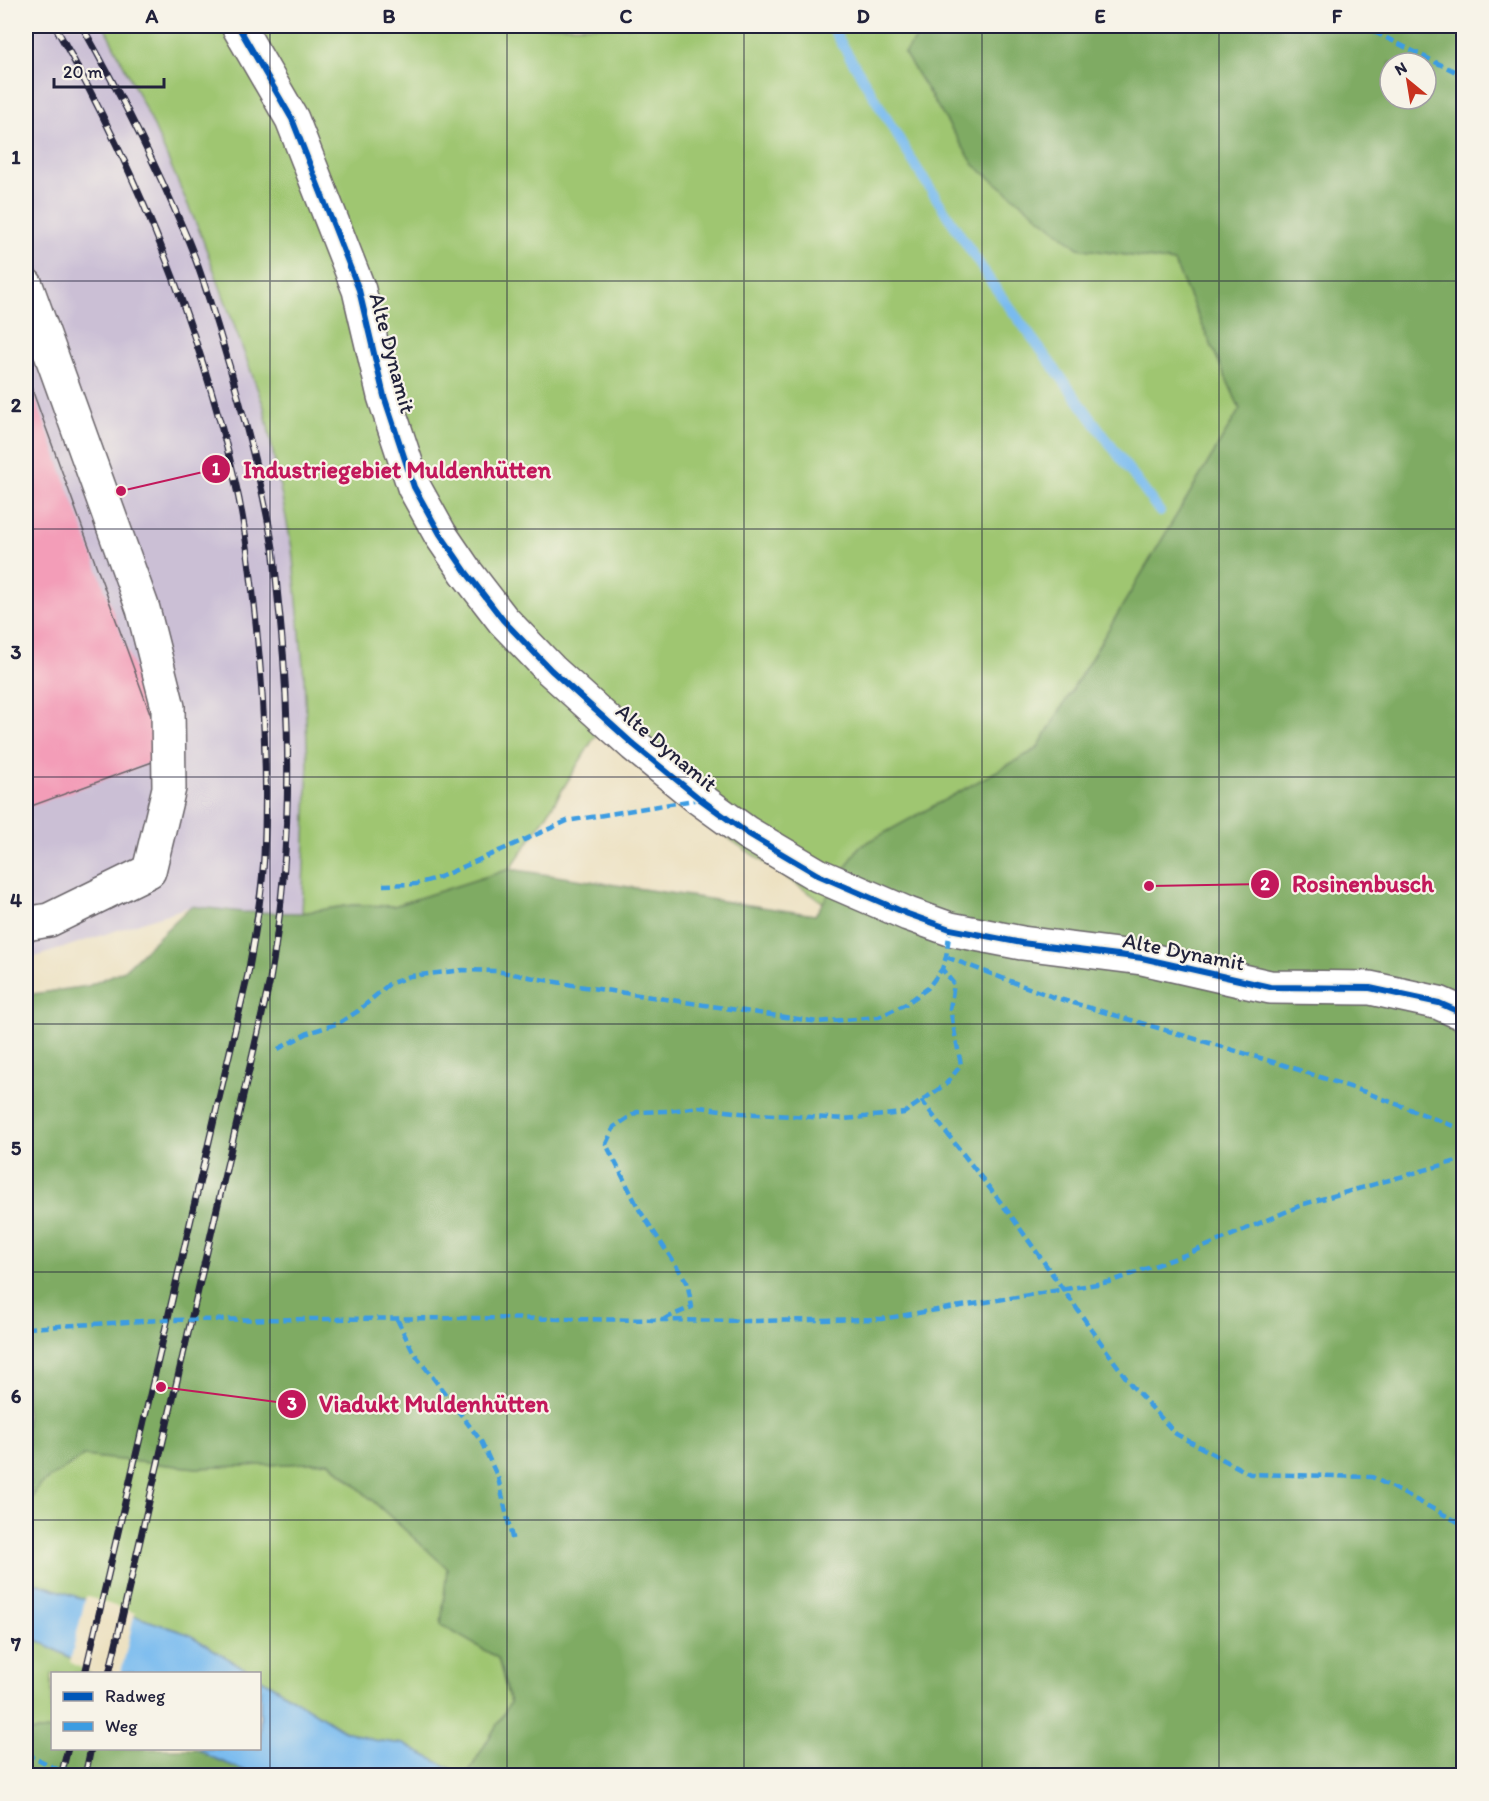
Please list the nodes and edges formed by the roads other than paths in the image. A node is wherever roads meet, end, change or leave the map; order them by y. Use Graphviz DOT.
graph roads {
  1 [pos="238,26"];
  2 [pos="26,285"];
  3 [pos="26,924"];
  4 [pos="1464,1014"];
  1 -- 4 [label="street, Alte Dynamit"];
  2 -- 3 [label="street"];
}
